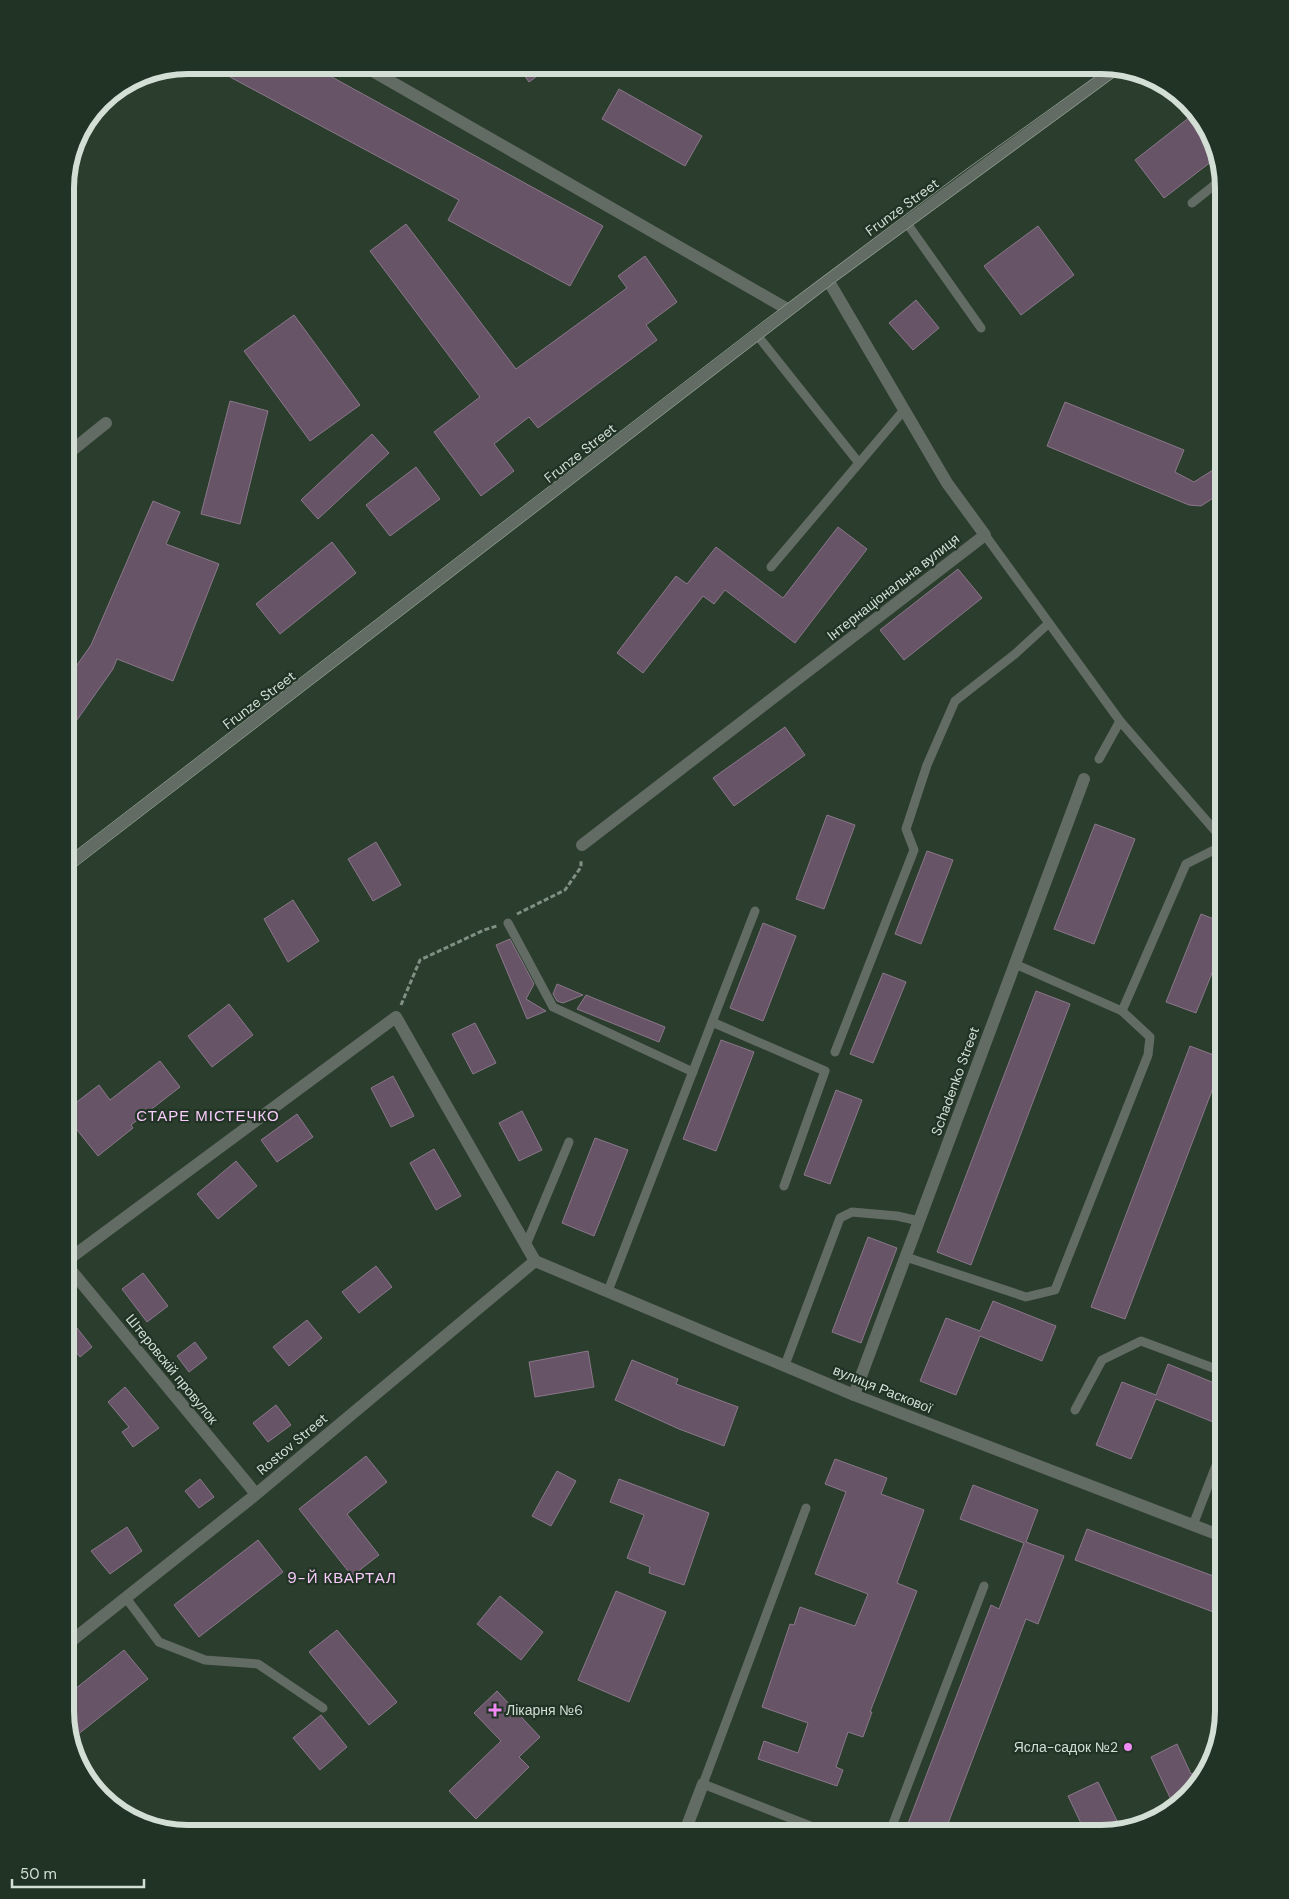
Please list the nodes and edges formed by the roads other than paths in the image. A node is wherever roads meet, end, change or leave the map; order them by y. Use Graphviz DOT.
graph roads {
  1 [pos="378,74"];
  2 [pos="1109,74"];
  3 [pos="1215,185"];
  4 [pos="1192,203"];
  5 [pos="906,222"];
  6 [pos="828,280"];
  7 [pos="789,310"];
  8 [pos="980,328"];
  9 [pos="757,335"];
  10 [pos="904,410"];
  11 [pos="106,423"];
  12 [pos="74,449"];
  13 [pos="859,463"];
  14 [pos="985,535"];
  15 [pos="771,567"];
  16 [pos="1049,623"];
  17 [pos="1120,721"];
  18 [pos="1099,759"];
  19 [pos="1084,779"];
  20 [pos="1215,832"];
  21 [pos="582,845"];
  22 [pos="1215,848"];
  23 [pos="74,860"];
  24 [pos="755,911"];
  25 [pos="508,923"];
  26 [pos="1015,964"];
  27 [pos="1122,1011"];
  28 [pos="712,1022"];
  29 [pos="835,1052"];
  30 [pos="693,1072"];
  31 [pos="569,1142"];
  32 [pos="784,1186"];
  33 [pos="919,1221"];
  34 [pos="526,1245"];
  35 [pos="74,1256"];
  36 [pos="906,1257"];
  37 [pos="535,1261"];
  38 [pos="74,1274"];
  39 [pos="608,1291"];
  40 [pos="785,1366"];
  41 [pos="1215,1369"];
  42 [pos="854,1394"];
  43 [pos="1075,1410"];
  44 [pos="1215,1468"];
  45 [pos="256,1494"];
  46 [pos="806,1508"];
  47 [pos="1193,1525"];
  48 [pos="1215,1534"];
  49 [pos="984,1586"];
  50 [pos="126,1598"];
  51 [pos="74,1639"];
  52 [pos="323,1708"];
  53 [pos="703,1784"];
  54 [pos="687,1825"];
  55 [pos="808,1825"];
  56 [pos="892,1825"];
  1 -- 7 [label="street"];
  2 -- 5 [label="street, Frunze Street"];
  3 -- 4 [label="lane"];
  5 -- 6 [label="street, Frunze Street"];
  5 -- 8 [label="lane"];
  6 -- 7 [label="street, Frunze Street"];
  6 -- 10 [label="street"];
  7 -- 9 [label="street, Frunze Street"];
  9 -- 13 [label="lane"];
  9 -- 23 [label="street, Frunze Street"];
  10 -- 13 [label="lane"];
  10 -- 14 [label="street"];
  11 -- 12 [label="street"];
  13 -- 15 [label="lane"];
  14 -- 16 [label="lane"];
  14 -- 21 [label="street, Інтернаціональна вулиця"];
  16 -- 17 [label="lane"];
  16 -- 29 [label="lane"];
  17 -- 18 [label="lane"];
  17 -- 20 [label="lane"];
  19 -- 26 [label="street, Schadenko Street"];
  22 -- 27 [label="lane"];
  24 -- 28 [label="lane"];
  25 -- 30 [label="lane"];
  26 -- 27 [label="lane"];
  26 -- 33 [label="street, Schadenko Street"];
  27 -- 36 [label="lane"];
  28 -- 30 [label="lane"];
  28 -- 32 [label="lane"];
  30 -- 39 [label="lane"];
  31 -- 34 [label="lane"];
  33 -- 36 [label="street, Schadenko Street"];
  33 -- 40 [label="lane"];
  34 -- 35 [label="street"];
  34 -- 37 [label="street"];
  36 -- 42 [label="street, Schadenko Street"];
  37 -- 39 [label="street, вулиця Раскової"];
  37 -- 45 [label="street, Rostov Street"];
  38 -- 45 [label="street, Штеровскій провулок"];
  39 -- 40 [label="street, вулиця Раскової"];
  40 -- 42 [label="street, вулиця Раскової"];
  41 -- 43 [label="lane"];
  42 -- 47 [label="street, вулиця Раскової"];
  44 -- 47 [label="lane"];
  45 -- 50 [label="street, Rostov Street"];
  46 -- 53 [label="lane"];
  47 -- 48 [label="street, вулиця Раскової"];
  49 -- 56 [label="lane"];
  50 -- 51 [label="street, Rostov Street"];
  50 -- 52 [label="lane"];
  53 -- 54 [label="street"];
  53 -- 55 [label="lane"];
}
